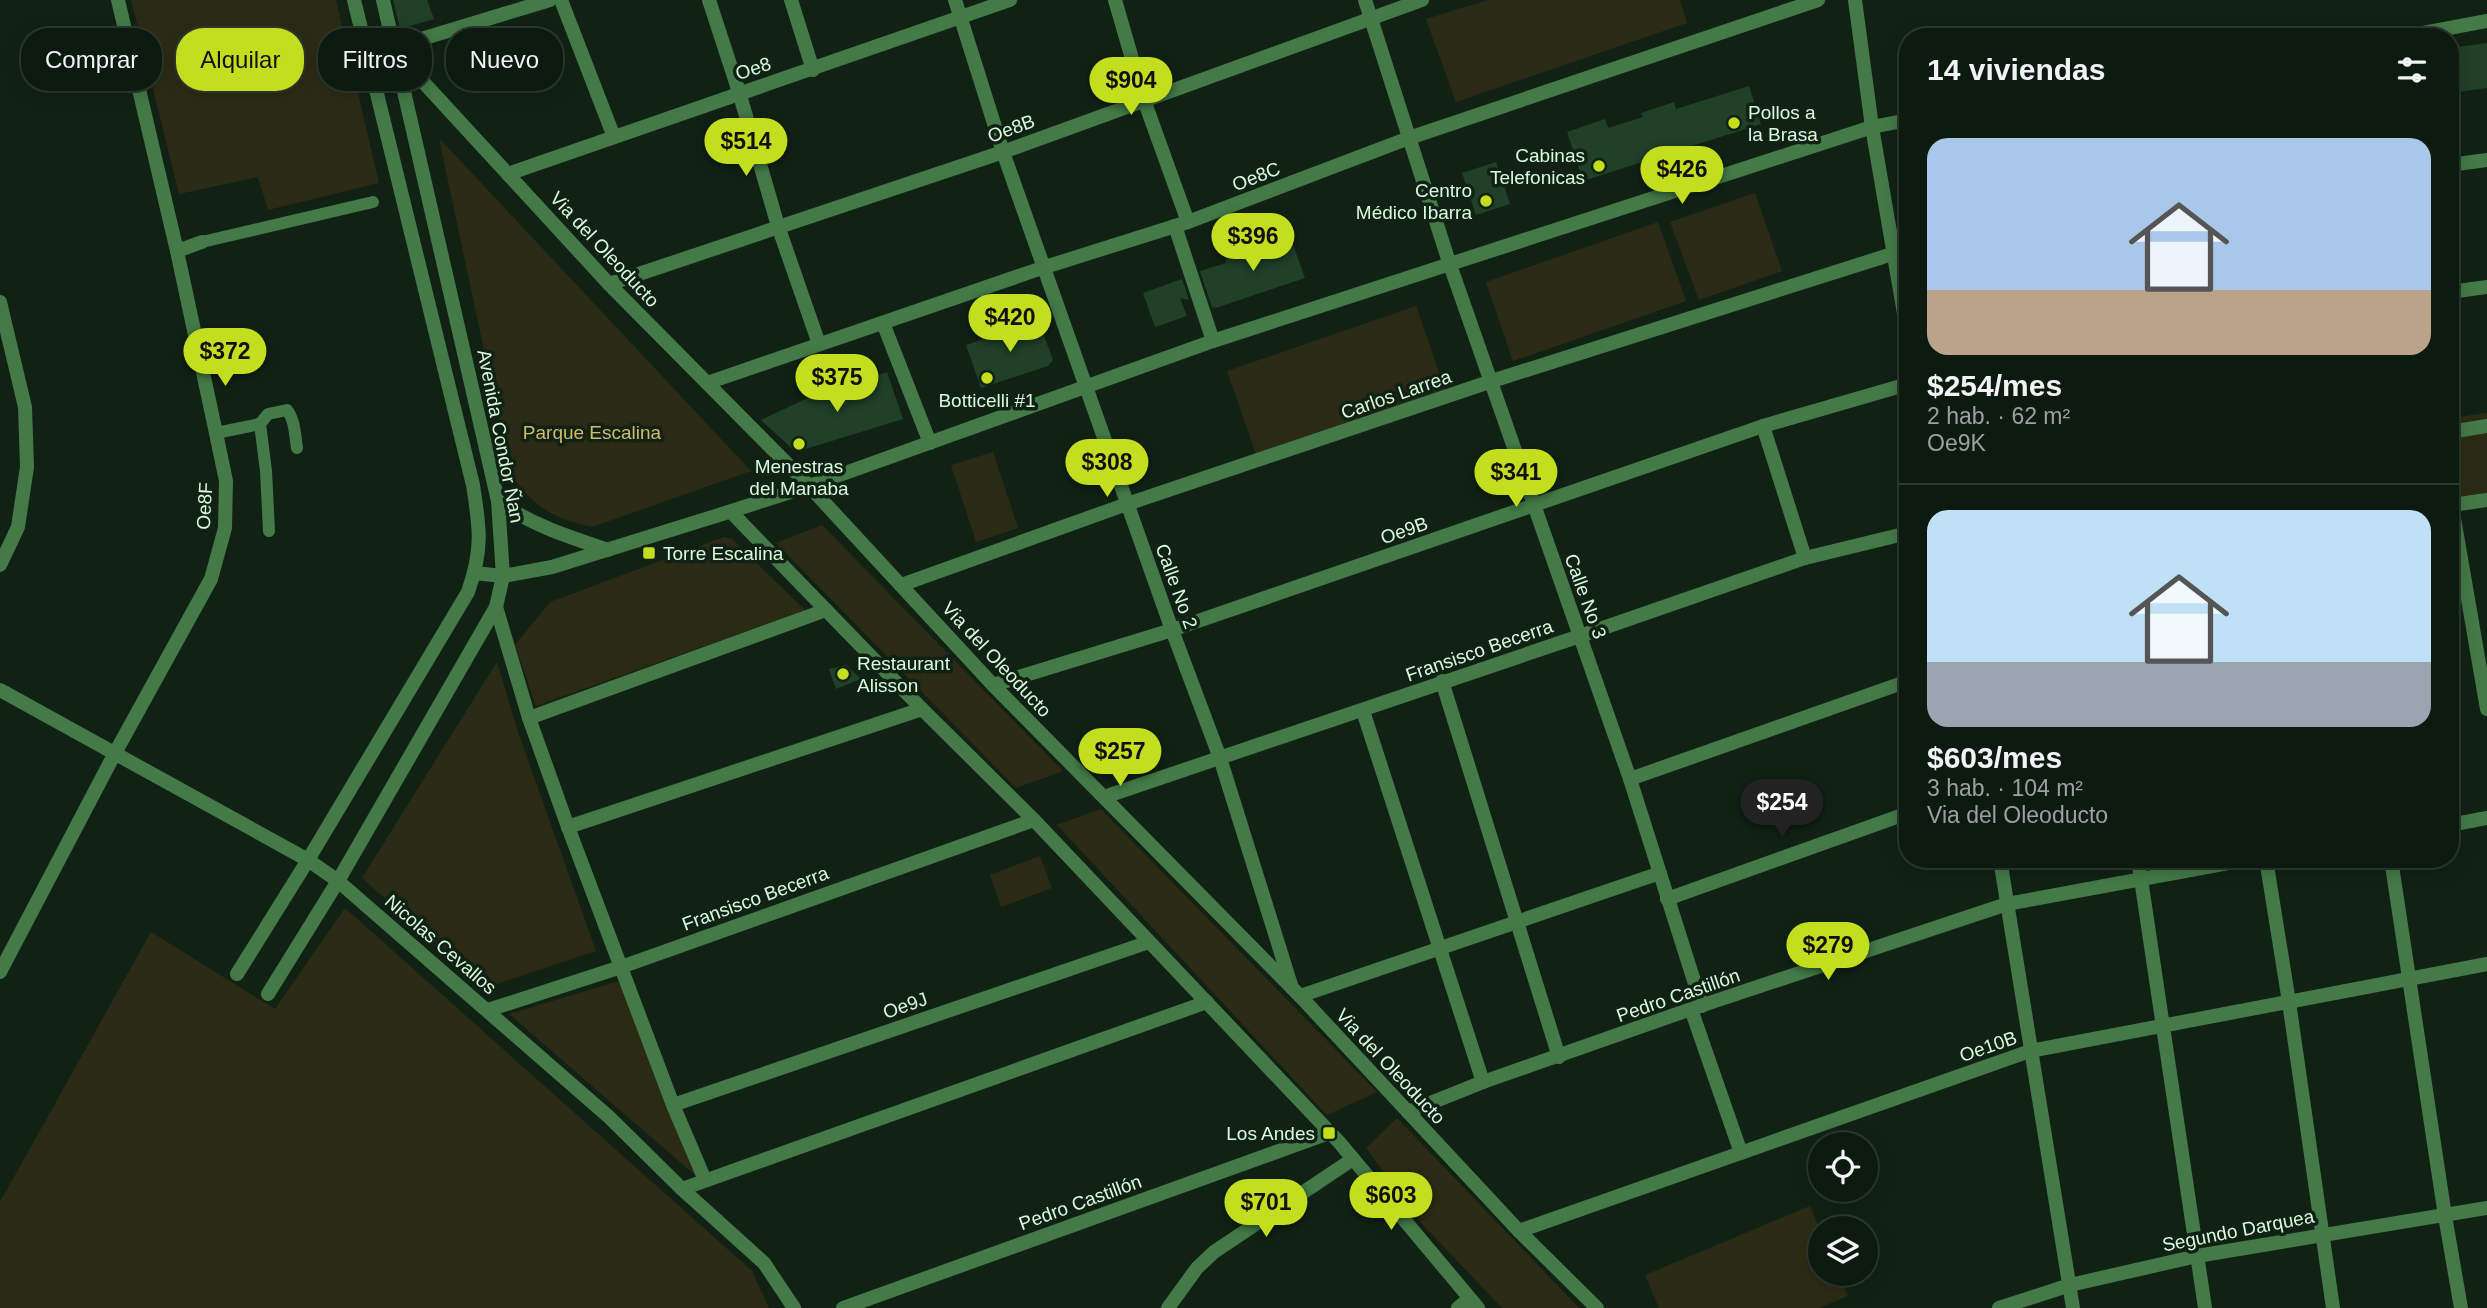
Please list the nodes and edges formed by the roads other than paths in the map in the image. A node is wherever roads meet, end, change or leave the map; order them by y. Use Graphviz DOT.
graph roads {
  1 [pos="118,0"];
  2 [pos="354,0"];
  3 [pos="383,0"];
  4 [pos="550,0"];
  5 [pos="561,0"];
  6 [pos="709,0"];
  7 [pos="791,0"];
  8 [pos="955,0"];
  9 [pos="1010,0"];
  10 [pos="1115,0"];
  11 [pos="1365,0"];
  12 [pos="1422,0"];
  13 [pos="1818,0"];
  14 [pos="1855,0"];
  15 [pos="960,17"];
  16 [pos="1371,19"];
  17 [pos="2487,21"];
  18 [pos="362,28"];
  19 [pos="390,28"];
  20 [pos="2450,28"];
  21 [pos="432,36"];
  22 [pos="813,70"];
  23 [pos="378,91"];
  24 [pos="405,91"];
  25 [pos="431,91"];
  26 [pos="739,92"];
  27 [pos="1144,100"];
  28 [pos="1899,122"];
  29 [pos="1872,127"];
  30 [pos="614,137"];
  31 [pos="1409,138"];
  32 [pos="1003,152"];
  33 [pos="2487,160"];
  34 [pos="2459,164"];
  35 [pos="508,174"];
  36 [pos="373,202"];
  37 [pos="1182,224"];
  38 [pos="778,226"];
  39 [pos="202,242"];
  40 [pos="1899,247"];
  41 [pos="177,251"];
  42 [pos="1899,251"];
  43 [pos="1449,262"];
  44 [pos="1045,267"];
  45 [pos="610,284"];
  46 [pos="2487,287"];
  47 [pos="2459,291"];
  48 [pos="0,302"];
  49 [pos="883,323"];
  50 [pos="1213,341"];
  51 [pos="819,344"];
  52 [pos="1492,381"];
  53 [pos="707,383"];
  54 [pos="1086,385"];
  55 [pos="1899,387"];
  56 [pos="260,424"];
  57 [pos="1763,426"];
  58 [pos="2487,426"];
  59 [pos="2459,431"];
  60 [pos="216,433"];
  61 [pos="930,443"];
  62 [pos="297,448"];
  63 [pos="809,486"];
  64 [pos="2459,500"];
  65 [pos="2487,500"];
  66 [pos="498,501"];
  67 [pos="1127,503"];
  68 [pos="1534,506"];
  69 [pos="731,512"];
  70 [pos="269,531"];
  71 [pos="1899,535"];
  72 [pos="608,550"];
  73 [pos="1805,558"];
  74 [pos="0,565"];
  75 [pos="474,573"];
  76 [pos="503,576"];
  77 [pos="901,585"];
  78 [pos="2459,585"];
  79 [pos="496,607"];
  80 [pos="826,610"];
  81 [pos="1172,630"];
  82 [pos="1580,636"];
  83 [pos="1442,681"];
  84 [pos="1899,684"];
  85 [pos="993,685"];
  86 [pos="0,690"];
  87 [pos="922,709"];
  88 [pos="2487,709"];
  89 [pos="1363,711"];
  90 [pos="529,718"];
  91 [pos="115,753"];
  92 [pos="1220,758"];
  93 [pos="1630,779"];
  94 [pos="1104,797"];
  95 [pos="1899,816"];
  96 [pos="2487,818"];
  97 [pos="1034,820"];
  98 [pos="2459,823"];
  99 [pos="568,827"];
  100 [pos="308,860"];
  101 [pos="2001,868"];
  102 [pos="2139,868"];
  103 [pos="2198,868"];
  104 [pos="2267,868"];
  105 [pos="2392,868"];
  106 [pos="1660,873"];
  107 [pos="2141,878"];
  108 [pos="338,881"];
  109 [pos="1667,899"];
  110 [pos="2007,904"];
  111 [pos="1518,920"];
  112 [pos="1149,943"];
  113 [pos="1440,948"];
  114 [pos="2487,964"];
  115 [pos="621,967"];
  116 [pos="0,972"];
  117 [pos="237,974"];
  118 [pos="2409,979"];
  119 [pos="1296,992"];
  120 [pos="268,994"];
  121 [pos="1207,1002"];
  122 [pos="2289,1002"];
  123 [pos="1697,1008"];
  124 [pos="488,1010"];
  125 [pos="2164,1025"];
  126 [pos="2030,1051"];
  127 [pos="1559,1057"];
  128 [pos="1483,1082"];
  129 [pos="673,1105"];
  130 [pos="1408,1112"];
  131 [pos="1329,1132"];
  132 [pos="1741,1153"];
  133 [pos="1353,1159"];
  134 [pos="705,1180"];
  135 [pos="682,1189"];
  136 [pos="2487,1208"];
  137 [pos="2445,1216"];
  138 [pos="1519,1231"];
  139 [pos="2321,1234"];
  140 [pos="2197,1256"];
  141 [pos="2070,1286"];
  142 [pos="1468,1305"];
  143 [pos="794,1308"];
  144 [pos="844,1308"];
  145 [pos="1168,1308"];
  146 [pos="1597,1308"];
  147 [pos="1999,1308"];
  148 [pos="2073,1308"];
  149 [pos="2205,1308"];
  150 [pos="2333,1308"];
  151 [pos="2461,1308"];
  1 -- 41 [label="street, Oe8F"];
  2 -- 18 [label="street, Avenida Condor Ñan"];
  3 -- 19 [label="street, Avenida Condor Ñan"];
  4 -- 21 [label="street"];
  5 -- 30 [label="street"];
  6 -- 26 [label="street"];
  7 -- 22 [label="street"];
  8 -- 15 [label="street, Calle No 2"];
  9 -- 15 [label="street, Oe8"];
  10 -- 27 [label="street"];
  11 -- 16 [label="street, Calle No 3"];
  12 -- 16 [label="street, Oe8B"];
  13 -- 31 [label="street, Oe8C"];
  14 -- 29 [label="street"];
  15 -- 22 [label="street, Oe8"];
  15 -- 32 [label="street, Calle No 2"];
  16 -- 27 [label="street, Oe8B"];
  16 -- 31 [label="street, Calle No 3"];
  17 -- 20 [label="street"];
  22 -- 26 [label="street, Oe8"];
  23 -- 75 [label="street, Avenida Condor Ñan"];
  24 -- 66 [label="street, Avenida Condor Ñan"];
  25 -- 35 [label="street, Via del Oleoducto"];
  26 -- 30 [label="street, Oe8"];
  26 -- 38 [label="street"];
  27 -- 32 [label="street, Oe8B"];
  27 -- 37 [label="street"];
  28 -- 29 [label="street"];
  29 -- 40 [label="street"];
  29 -- 43 [label="street"];
  30 -- 35 [label="street, Oe8"];
  31 -- 37 [label="street, Oe8C"];
  31 -- 43 [label="street, Calle No 3"];
  32 -- 38 [label="street, Oe8B"];
  32 -- 44 [label="street, Calle No 2"];
  33 -- 34 [label="street"];
  35 -- 45 [label="street, Via del Oleoducto"];
  36 -- 39 [label="lane"];
  37 -- 44 [label="street, Oe8C"];
  37 -- 50 [label="street"];
  38 -- 45 [label="street, Oe8B"];
  38 -- 51 [label="street"];
  39 -- 41 [label="street"];
  41 -- 60 [label="street, Oe8F"];
  42 -- 52 [label="street, Carlos Larrea"];
  43 -- 50 [label="street"];
  43 -- 52 [label="street, Calle No 3"];
  44 -- 49 [label="street, Oe8C"];
  44 -- 54 [label="street, Calle No 2"];
  45 -- 53 [label="street, Via del Oleoducto"];
  46 -- 47 [label="street"];
  48 -- 74 [label="street"];
  49 -- 51 [label="street, Oe8C"];
  49 -- 61 [label="street"];
  50 -- 54 [label="street"];
  51 -- 53 [label="street, Oe8C"];
  52 -- 67 [label="street, Carlos Larrea"];
  52 -- 68 [label="street, Calle No 3"];
  53 -- 63 [label="street, Via del Oleoducto"];
  54 -- 61 [label="street"];
  54 -- 67 [label="street, Calle No 2"];
  55 -- 57 [label="street, Oe9B"];
  56 -- 60 [label="lane"];
  56 -- 62 [label="lane"];
  56 -- 70 [label="lane"];
  57 -- 68 [label="street, Oe9B"];
  57 -- 73 [label="street"];
  58 -- 59 [label="street"];
  60 -- 91 [label="street, Oe8F"];
  61 -- 63 [label="street"];
  63 -- 69 [label="street"];
  63 -- 77 [label="street, Via del Oleoducto"];
  64 -- 65 [label="street"];
  66 -- 72 [label="street"];
  66 -- 76 [label="street, Avenida Condor Ñan"];
  67 -- 77 [label="street, Carlos Larrea"];
  67 -- 81 [label="street, Calle No 2"];
  68 -- 81 [label="street, Oe9B"];
  68 -- 82 [label="street, Calle No 3"];
  69 -- 72 [label="street"];
  69 -- 80 [label="street"];
  71 -- 73 [label="street, Fransisco Becerra"];
  72 -- 76 [label="street"];
  73 -- 82 [label="street, Fransisco Becerra"];
  75 -- 76 [label="street"];
  75 -- 100 [label="street, Avenida Condor Ñan"];
  76 -- 79 [label="street, Avenida Condor Ñan"];
  77 -- 85 [label="street, Via del Oleoducto"];
  78 -- 88 [label="street"];
  79 -- 90 [label="street"];
  79 -- 108 [label="street, Avenida Condor Ñan"];
  80 -- 87 [label="street"];
  80 -- 90 [label="street"];
  81 -- 85 [label="street, Oe9B"];
  81 -- 92 [label="street, Calle No 2"];
  82 -- 83 [label="street, Fransisco Becerra"];
  82 -- 93 [label="street, Calle No 3"];
  83 -- 89 [label="street, Fransisco Becerra"];
  83 -- 111 [label="street"];
  84 -- 93 [label="street"];
  85 -- 94 [label="street, Via del Oleoducto"];
  86 -- 91 [label="street, Nicolas Cevallos"];
  87 -- 97 [label="street"];
  87 -- 99 [label="street"];
  89 -- 92 [label="street, Fransisco Becerra"];
  89 -- 113 [label="street"];
  90 -- 99 [label="street"];
  91 -- 100 [label="street, Nicolas Cevallos"];
  91 -- 116 [label="street, Oe8F"];
  92 -- 94 [label="street, Fransisco Becerra"];
  92 -- 119 [label="street, Calle No 2"];
  93 -- 106 [label="street, Calle No 3"];
  94 -- 119 [label="street, Via del Oleoducto"];
  95 -- 109 [label="street"];
  96 -- 98 [label="street"];
  97 -- 112 [label="street"];
  97 -- 115 [label="street, Fransisco Becerra"];
  99 -- 115 [label="street"];
  100 -- 108 [label="street, Nicolas Cevallos"];
  100 -- 117 [label="street, Avenida Condor Ñan"];
  101 -- 110 [label="street"];
  102 -- 107 [label="street"];
  103 -- 107 [label="street, Pedro Castillón"];
  104 -- 122 [label="street"];
  105 -- 118 [label="street"];
  106 -- 109 [label="street, Calle No 3"];
  106 -- 111 [label="street"];
  107 -- 110 [label="street, Pedro Castillón"];
  107 -- 125 [label="street"];
  108 -- 120 [label="street, Avenida Condor Ñan"];
  108 -- 124 [label="street, Nicolas Cevallos"];
  109 -- 123 [label="street, Calle No 3"];
  110 -- 123 [label="street, Pedro Castillón"];
  110 -- 126 [label="street"];
  111 -- 113 [label="street"];
  111 -- 127 [label="street"];
  112 -- 121 [label="street"];
  112 -- 129 [label="street, Oe9J"];
  113 -- 119 [label="street"];
  113 -- 128 [label="street"];
  114 -- 118 [label="street, Oe10B"];
  115 -- 124 [label="street, Fransisco Becerra"];
  115 -- 129 [label="street"];
  118 -- 122 [label="street, Oe10B"];
  118 -- 137 [label="street"];
  119 -- 130 [label="street, Via del Oleoducto"];
  121 -- 131 [label="street"];
  121 -- 134 [label="street"];
  122 -- 125 [label="street, Oe10B"];
  122 -- 139 [label="street"];
  123 -- 127 [label="street, Pedro Castillón"];
  123 -- 132 [label="street, Calle No 3"];
  124 -- 135 [label="street, Nicolas Cevallos"];
  125 -- 126 [label="street, Oe10B"];
  125 -- 140 [label="street"];
  126 -- 132 [label="street, Oe10B"];
  126 -- 141 [label="street"];
  127 -- 128 [label="street, Pedro Castillón"];
  128 -- 130 [label="street, Pedro Castillón"];
  129 -- 134 [label="street"];
  130 -- 138 [label="street, Via del Oleoducto"];
  131 -- 133 [label="street"];
  131 -- 144 [label="street, Pedro Castillón"];
  132 -- 138 [label="street, Oe10B"];
  133 -- 142 [label="street"];
  133 -- 145 [label="street"];
  134 -- 135 [label="street"];
  135 -- 143 [label="street, Nicolas Cevallos"];
  136 -- 137 [label="street, Segundo Darquea"];
  137 -- 139 [label="street, Segundo Darquea"];
  137 -- 151 [label="street"];
  138 -- 146 [label="street, Via del Oleoducto"];
  139 -- 140 [label="street, Segundo Darquea"];
  139 -- 150 [label="street"];
  140 -- 141 [label="street, Segundo Darquea"];
  140 -- 149 [label="street"];
  141 -- 147 [label="street, Segundo Darquea"];
  141 -- 148 [label="street"];
}
